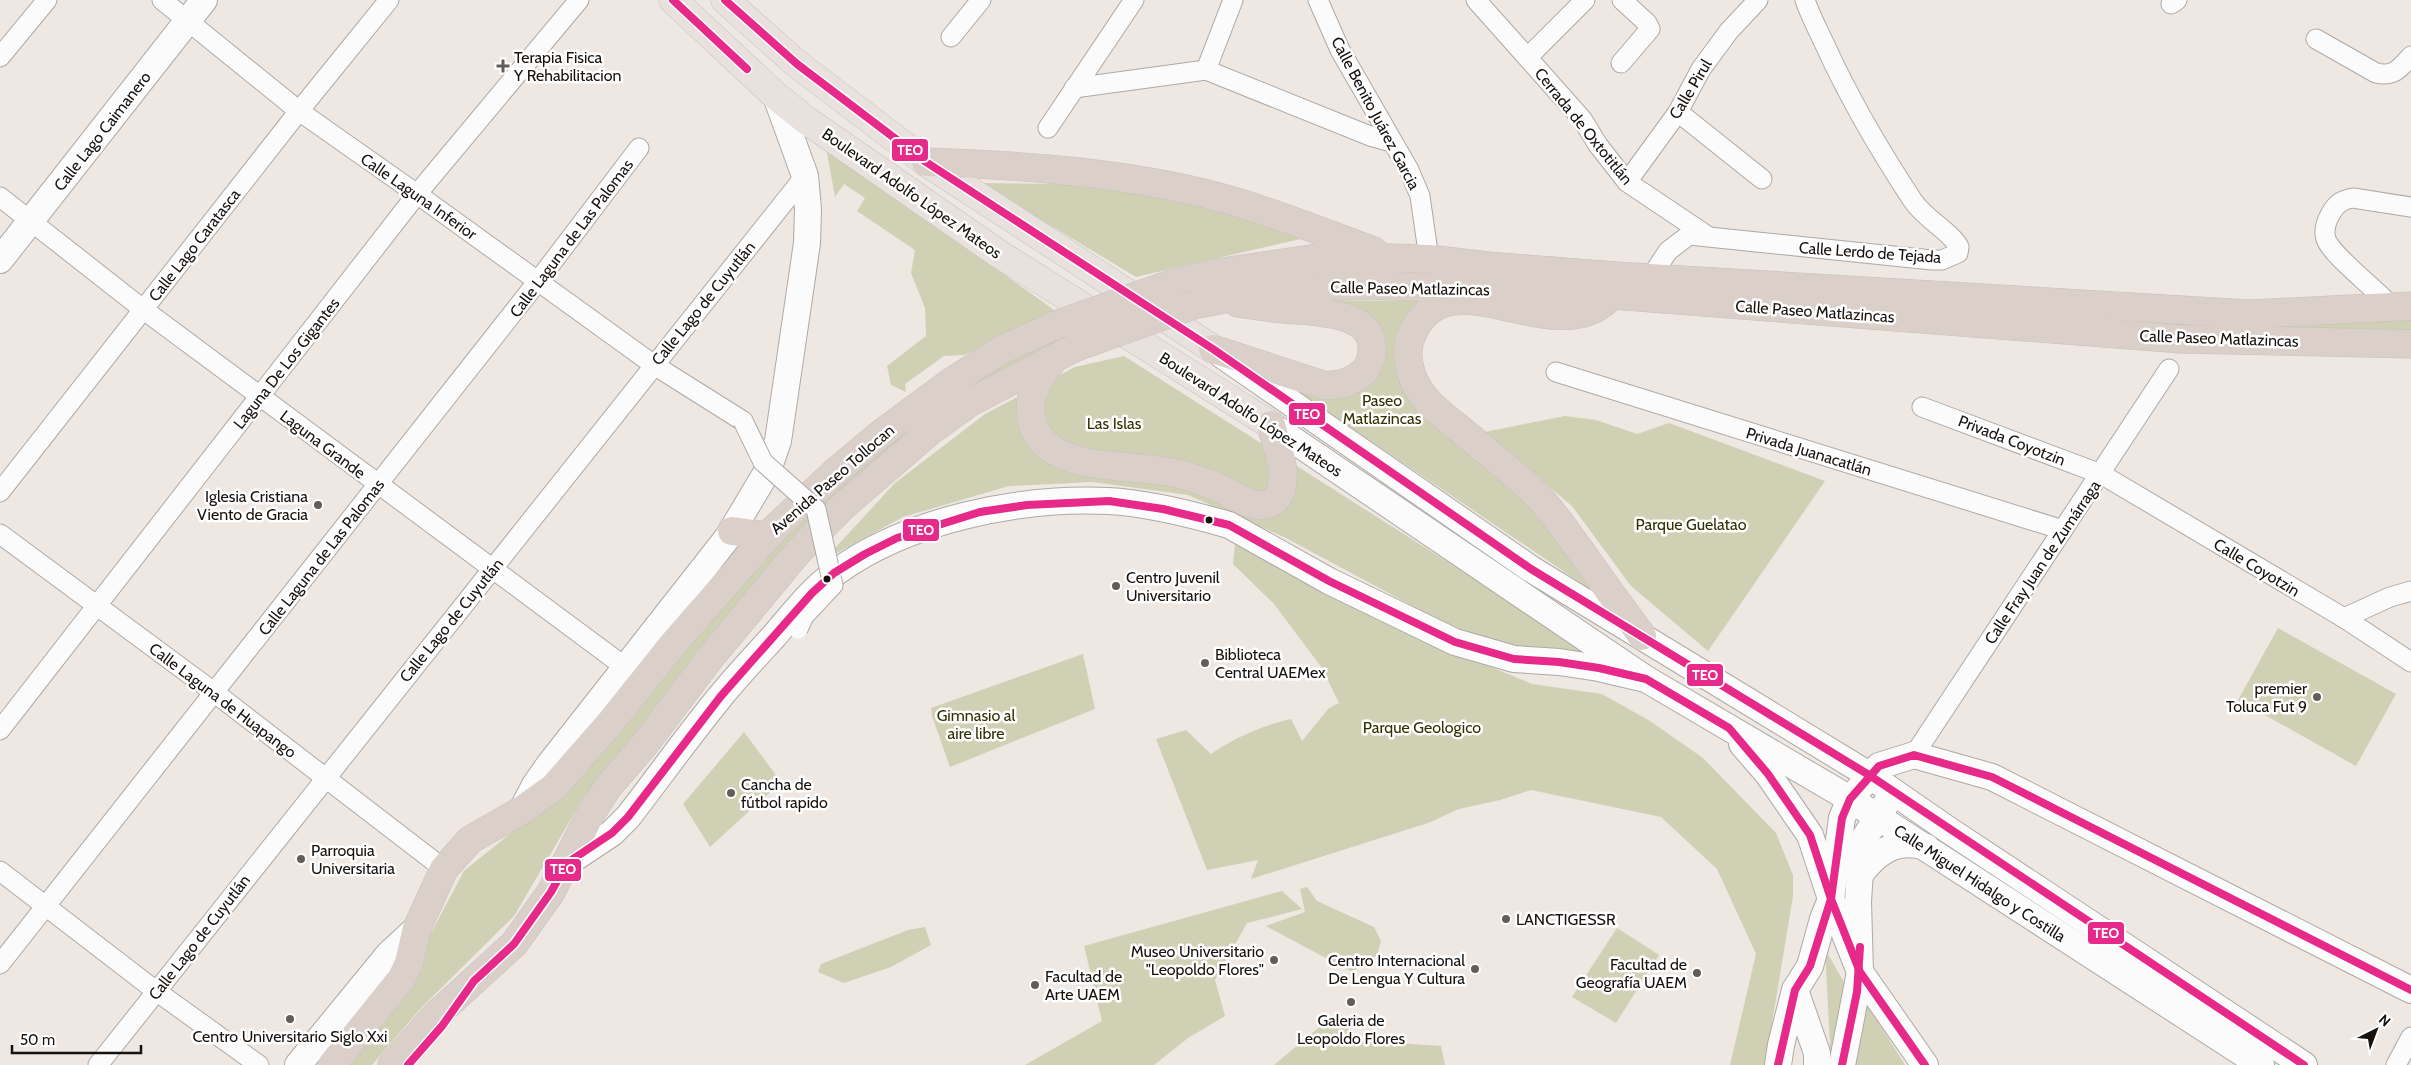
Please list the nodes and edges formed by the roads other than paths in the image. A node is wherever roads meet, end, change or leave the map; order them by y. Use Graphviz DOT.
graph roads {
  1 [pos="47,0"];
  2 [pos="162,0"];
  3 [pos="204,0"];
  4 [pos="389,0"];
  5 [pos="579,0"];
  6 [pos="673,0"];
  7 [pos="725,0"];
  8 [pos="980,0"];
  9 [pos="1134,0"];
  10 [pos="1233,0"];
  11 [pos="1318,0"];
  12 [pos="1476,0"];
  13 [pos="1585,0"];
  14 [pos="1622,0"];
  15 [pos="1758,0"];
  16 [pos="1804,0"];
  17 [pos="188,21"];
  18 [pos="951,37"];
  19 [pos="2316,39"];
  20 [pos="2411,56"];
  21 [pos="0,57"];
  22 [pos="1528,57"];
  23 [pos="1621,63"];
  24 [pos="1206,70"];
  25 [pos="1074,88"];
  26 [pos="776,96"];
  27 [pos="299,111"];
  28 [pos="1678,112"];
  29 [pos="1048,128"];
  30 [pos="1392,142"];
  31 [pos="640,148"];
  32 [pos="926,162"];
  33 [pos="805,176"];
  34 [pos="1762,179"];
  35 [pos="1627,182"];
  36 [pos="418,194"];
  37 [pos="0,197"];
  38 [pos="2411,207"];
  39 [pos="31,221"];
  40 [pos="1706,235"];
  41 [pos="1392,258"];
  42 [pos="1428,259"];
  43 [pos="0,260"];
  44 [pos="1650,278"];
  45 [pos="538,281"];
  46 [pos="1514,290"];
  47 [pos="1612,295"];
  48 [pos="1220,301"];
  49 [pos="2401,306"];
  50 [pos="144,310"];
  51 [pos="1532,311"];
  52 [pos="2411,344"];
  53 [pos="1213,349"];
  54 [pos="1066,352"];
  55 [pos="654,365"];
  56 [pos="2169,370"];
  57 [pos="1556,372"];
  58 [pos="260,397"];
  59 [pos="1922,407"];
  60 [pos="1270,425"];
  61 [pos="2101,474"];
  62 [pos="378,485"];
  63 [pos="0,492"];
  64 [pos="2063,530"];
  65 [pos="732,531"];
  66 [pos="0,534"];
  67 [pos="767,536"];
  68 [pos="492,569"];
  69 [pos="2411,591"];
  70 [pos="2390,597"];
  71 [pos="96,605"];
  72 [pos="2411,608"];
  73 [pos="2344,618"];
  74 [pos="798,629"];
  75 [pos="1642,636"];
  76 [pos="2411,662"];
  77 [pos="625,667"];
  78 [pos="1646,679"];
  79 [pos="215,693"];
  80 [pos="1729,728"];
  81 [pos="0,730"];
  82 [pos="1914,755"];
  83 [pos="1869,775"];
  84 [pos="325,778"];
  85 [pos="1894,793"];
  86 [pos="1850,799"];
  87 [pos="522,810"];
  88 [pos="1877,817"];
  89 [pos="1926,847"];
  90 [pos="567,863"];
  91 [pos="444,869"];
  92 [pos="0,871"];
  93 [pos="1859,876"];
  94 [pos="1831,899"];
  95 [pos="45,907"];
  96 [pos="417,928"];
  97 [pos="0,964"];
  98 [pos="1860,972"];
  99 [pos="474,981"];
  100 [pos="1796,990"];
  101 [pos="2411,990"];
  102 [pos="156,991"];
  103 [pos="2411,1037"];
  104 [pos="98,1065"];
  105 [pos="259,1065"];
  106 [pos="298,1065"];
  107 [pos="332,1065"];
  108 [pos="392,1065"];
  109 [pos="408,1065"];
  110 [pos="1778,1065"];
  111 [pos="1817,1065"];
  112 [pos="1842,1065"];
  113 [pos="1925,1065"];
  114 [pos="2261,1065"];
  115 [pos="2304,1065"];
  116 [pos="2396,1065"];
  1 -- 21 [label="street"];
  2 -- 17 [label="street, Calle Laguna Inferior"];
  3 -- 17 [label="main road, Calle Lago Caimanero"];
  4 -- 27 [label="street, Calle Lago Caratasca"];
  5 -- 36 [label="street, Laguna De Los Gigantes"];
  6 -- 26 [label="main road, Boulevard Adolfo López Mateos"];
  7 -- 32 [label="main road, Boulevard Adolfo López Mateos"];
  8 -- 18 [label="street"];
  9 -- 25 [label="street"];
  10 -- 24 [label="street"];
  11 -- 30 [label="street, Calle Benito Juárez Garcia"];
  12 -- 22 [label="street, Cerrada de Oxtotitlán"];
  13 -- 22 [label="street"];
  14 -- 23 [label="street"];
  15 -- 28 [label="street, Calle Pirul"];
  16 -- 40 [label="street, Calle Lerdo de Tejada"];
  17 -- 27 [label="street, Calle Laguna Inferior"];
  17 -- 39 [label="main road, Calle Lago Caimanero"];
  19 -- 20 [label="street"];
  22 -- 35 [label="street, Cerrada de Oxtotitlán"];
  24 -- 25 [label="street"];
  24 -- 30 [label="street"];
  25 -- 29 [label="street"];
  26 -- 33 [label="main road"];
  26 -- 60 [label="main road, Boulevard Adolfo López Mateos"];
  27 -- 36 [label="street, Calle Laguna Inferior"];
  27 -- 50 [label="street, Calle Lago Caratasca"];
  28 -- 34 [label="street"];
  28 -- 35 [label="street, Calle Pirul"];
  30 -- 42 [label="street, Calle Benito Juárez Garcia"];
  31 -- 45 [label="street, Calle Laguna de Las Palomas"];
  32 -- 41 [label="highway"];
  32 -- 53 [label="main road, Boulevard Adolfo López Mateos"];
  33 -- 55 [label="street, Calle Lago de Cuyutlán"];
  33 -- 65 [label="main road"];
  35 -- 40 [label="street, Cerrada de Oxtotitlán"];
  36 -- 45 [label="street, Calle Laguna Inferior"];
  36 -- 58 [label="street, Laguna De Los Gigantes"];
  37 -- 39 [label="street, Laguna Grande"];
  38 -- 49 [label="street"];
  39 -- 43 [label="main road, Calle Lago Caimanero"];
  39 -- 50 [label="street, Laguna Grande"];
  40 -- 44 [label="street, Calle Lerdo de Tejada"];
  41 -- 42 [label="highway, Calle Paseo Matlazincas"];
  41 -- 67 [label="highway, Avenida Paseo Tollocan, bridge"];
  42 -- 44 [label="highway, Calle Paseo Matlazincas"];
  44 -- 49 [label="highway, Calle Paseo Matlazincas"];
  45 -- 55 [label="street, Calle Laguna Inferior"];
  45 -- 62 [label="street, Calle Laguna de Las Palomas"];
  46 -- 47 [label="highway, Calle Paseo Matlazincas"];
  46 -- 48 [label="highway, Calle Paseo Matlazincas"];
  46 -- 51 [label="highway"];
  47 -- 51 [label="highway"];
  47 -- 52 [label="highway, Calle Paseo Matlazincas"];
  48 -- 53 [label="highway"];
  48 -- 54 [label="highway, Avenida Paseo Tollocan, bridge"];
  50 -- 58 [label="street, Laguna Grande"];
  50 -- 63 [label="street, Calle Lago Caratasca"];
  51 -- 75 [label="highway"];
  53 -- 75 [label="main road, Boulevard Adolfo López Mateos"];
  54 -- 60 [label="highway"];
  54 -- 90 [label="highway, Avenida Paseo Tollocan"];
  55 -- 68 [label="street, Calle Lago de Cuyutlán"];
  55 -- 74 [label="street, Calle Laguna Inferior, bridge"];
  56 -- 61 [label="street, Calle Fray Juan de Zumárraga"];
  57 -- 64 [label="street, Privada Juanacatlán"];
  58 -- 62 [label="street, Laguna Grande"];
  58 -- 71 [label="street, Laguna De Los Gigantes"];
  59 -- 61 [label="street, Privada Coyotzin"];
  60 -- 78 [label="main road, Boulevard Adolfo López Mateos"];
  61 -- 64 [label="street, Calle Fray Juan de Zumárraga"];
  61 -- 73 [label="street, Calle Coyotzin"];
  62 -- 68 [label="street, Laguna Grande"];
  62 -- 79 [label="street, Calle Laguna de Las Palomas"];
  64 -- 82 [label="street, Calle Fray Juan de Zumárraga"];
  65 -- 67 [label="highway"];
  65 -- 77 [label="main road"];
  66 -- 71 [label="street, Calle Laguna de Huapango"];
  67 -- 87 [label="highway, Avenida Paseo Tollocan"];
  68 -- 77 [label="street, Laguna Grande"];
  68 -- 84 [label="street, Calle Lago de Cuyutlán"];
  69 -- 70 [label="street"];
  70 -- 72 [label="street"];
  70 -- 73 [label="street"];
  71 -- 79 [label="street, Calle Laguna de Huapango"];
  71 -- 81 [label="street, Laguna De Los Gigantes"];
  73 -- 76 [label="street, Calle Coyotzin"];
  75 -- 83 [label="main road, Boulevard Adolfo López Mateos"];
  77 -- 87 [label="main road"];
  78 -- 80 [label="main road, Boulevard Adolfo López Mateos"];
  78 -- 90 [label="main road"];
  79 -- 84 [label="street, Calle Laguna de Huapango"];
  79 -- 95 [label="street, Calle Laguna de Las Palomas"];
  80 -- 86 [label="main road, Boulevard Adolfo López Mateos"];
  80 -- 94 [label="main road"];
  82 -- 83 [label="main road"];
  82 -- 85 [label="main road"];
  82 -- 101 [label="main road"];
  83 -- 85 [label="main road, Calle Miguel Hidalgo y Costilla"];
  83 -- 86 [label="main road"];
  84 -- 91 [label="street, Calle Laguna de Huapango"];
  84 -- 102 [label="street, Calle Lago de Cuyutlán"];
  85 -- 88 [label="main road"];
  85 -- 115 [label="main road, Calle Miguel Hidalgo y Costilla"];
  86 -- 88 [label="main road, Calle Miguel Hidalgo y Costilla"];
  86 -- 94 [label="main road"];
  87 -- 91 [label="highway, Avenida Paseo Tollocan"];
  88 -- 89 [label="main road, Calle Miguel Hidalgo y Costilla"];
  88 -- 93 [label="main road"];
  89 -- 93 [label="main road"];
  89 -- 114 [label="main road, Calle Miguel Hidalgo y Costilla"];
  90 -- 99 [label="highway, Avenida Paseo Tollocan"];
  91 -- 96 [label="highway, Avenida Paseo Tollocan"];
  92 -- 95 [label="street"];
  93 -- 98 [label="main road"];
  94 -- 98 [label="main road"];
  94 -- 100 [label="main road"];
  95 -- 97 [label="street, Calle Laguna de Las Palomas"];
  95 -- 102 [label="street"];
  96 -- 106 [label="main road, Avenida Paseo Tollocan"];
  96 -- 107 [label="highway, Avenida Paseo Tollocan"];
  98 -- 112 [label="main road"];
  98 -- 113 [label="main road"];
  99 -- 108 [label="highway, Avenida Paseo Tollocan"];
  99 -- 109 [label="main road, Avenida Paseo Tollocan"];
  100 -- 110 [label="main road"];
  100 -- 111 [label="main road"];
  102 -- 104 [label="street, Calle Lago de Cuyutlán"];
  102 -- 105 [label="street"];
  103 -- 116 [label="street"];
}
